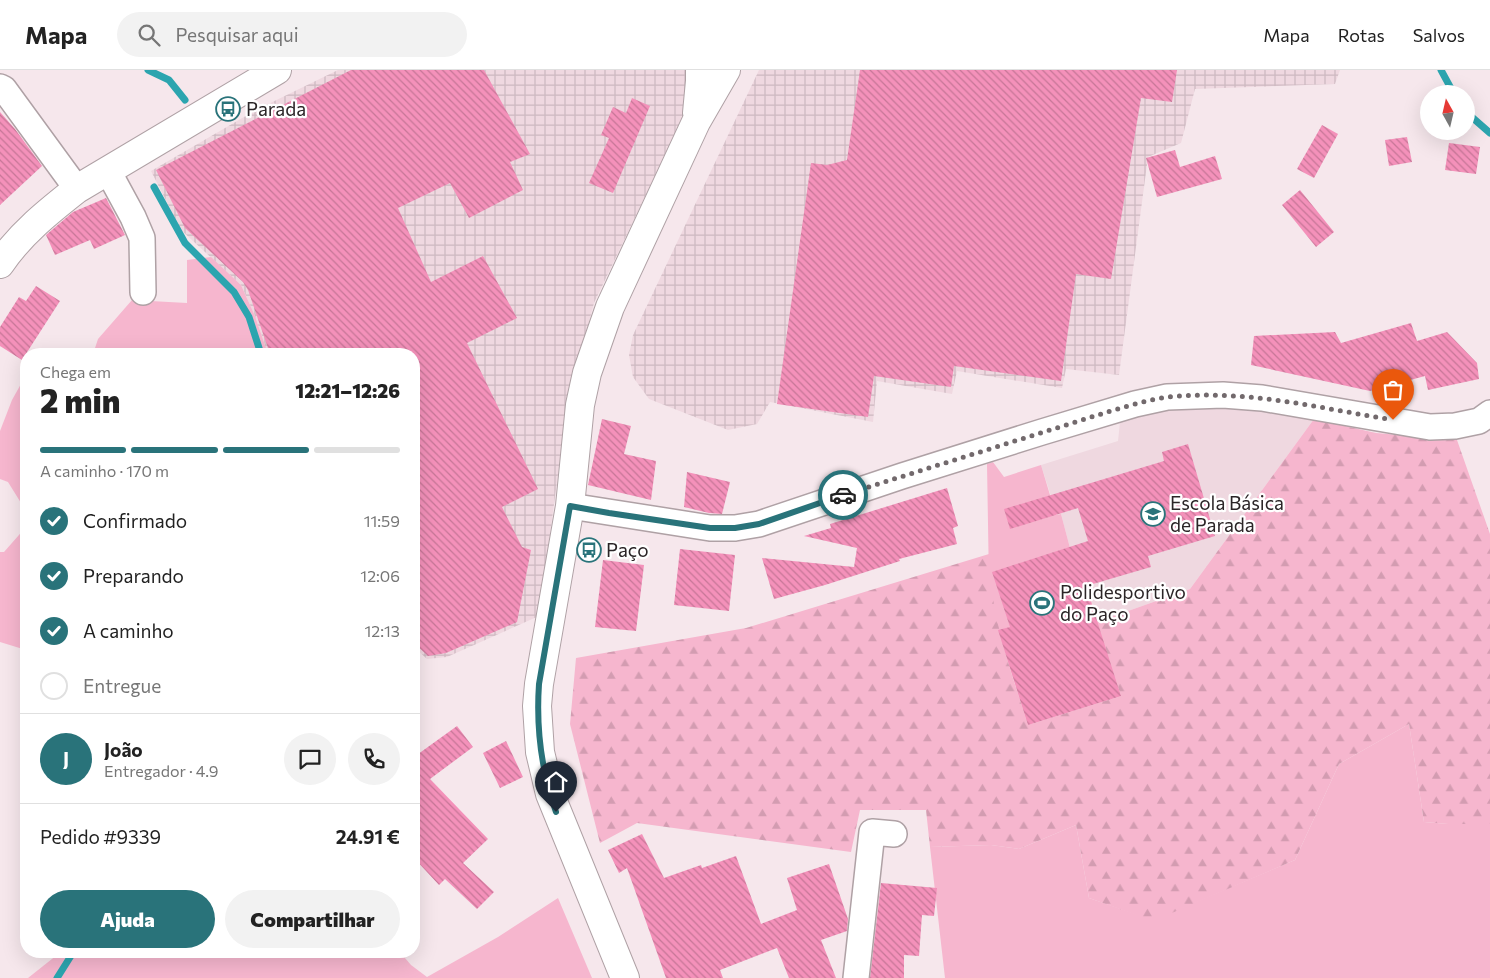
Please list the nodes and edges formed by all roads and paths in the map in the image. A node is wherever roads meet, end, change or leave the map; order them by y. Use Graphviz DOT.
graph roads {
  1 [pos="277,70"];
  2 [pos="700,70"];
  3 [pos="726,70"];
  4 [pos="0,86"];
  5 [pos="696,122"];
  6 [pos="108,171"];
  7 [pos="77,188"];
  8 [pos="0,264"];
  9 [pos="143,292"];
  10 [pos="1490,413"];
  11 [pos="570,506"];
  12 [pos="894,834"];
  13 [pos="624,978"];
  14 [pos="856,978"];
  1 -- 6 [label="street"];
  2 -- 5 [label="street"];
  3 -- 5 [label="street"];
  4 -- 7 [label="street"];
  5 -- 11 [label="street"];
  6 -- 7 [label="street"];
  6 -- 9 [label="street"];
  7 -- 8 [label="street"];
  10 -- 11 [label="street"];
  11 -- 13 [label="street"];
  12 -- 14 [label="street"];
}
